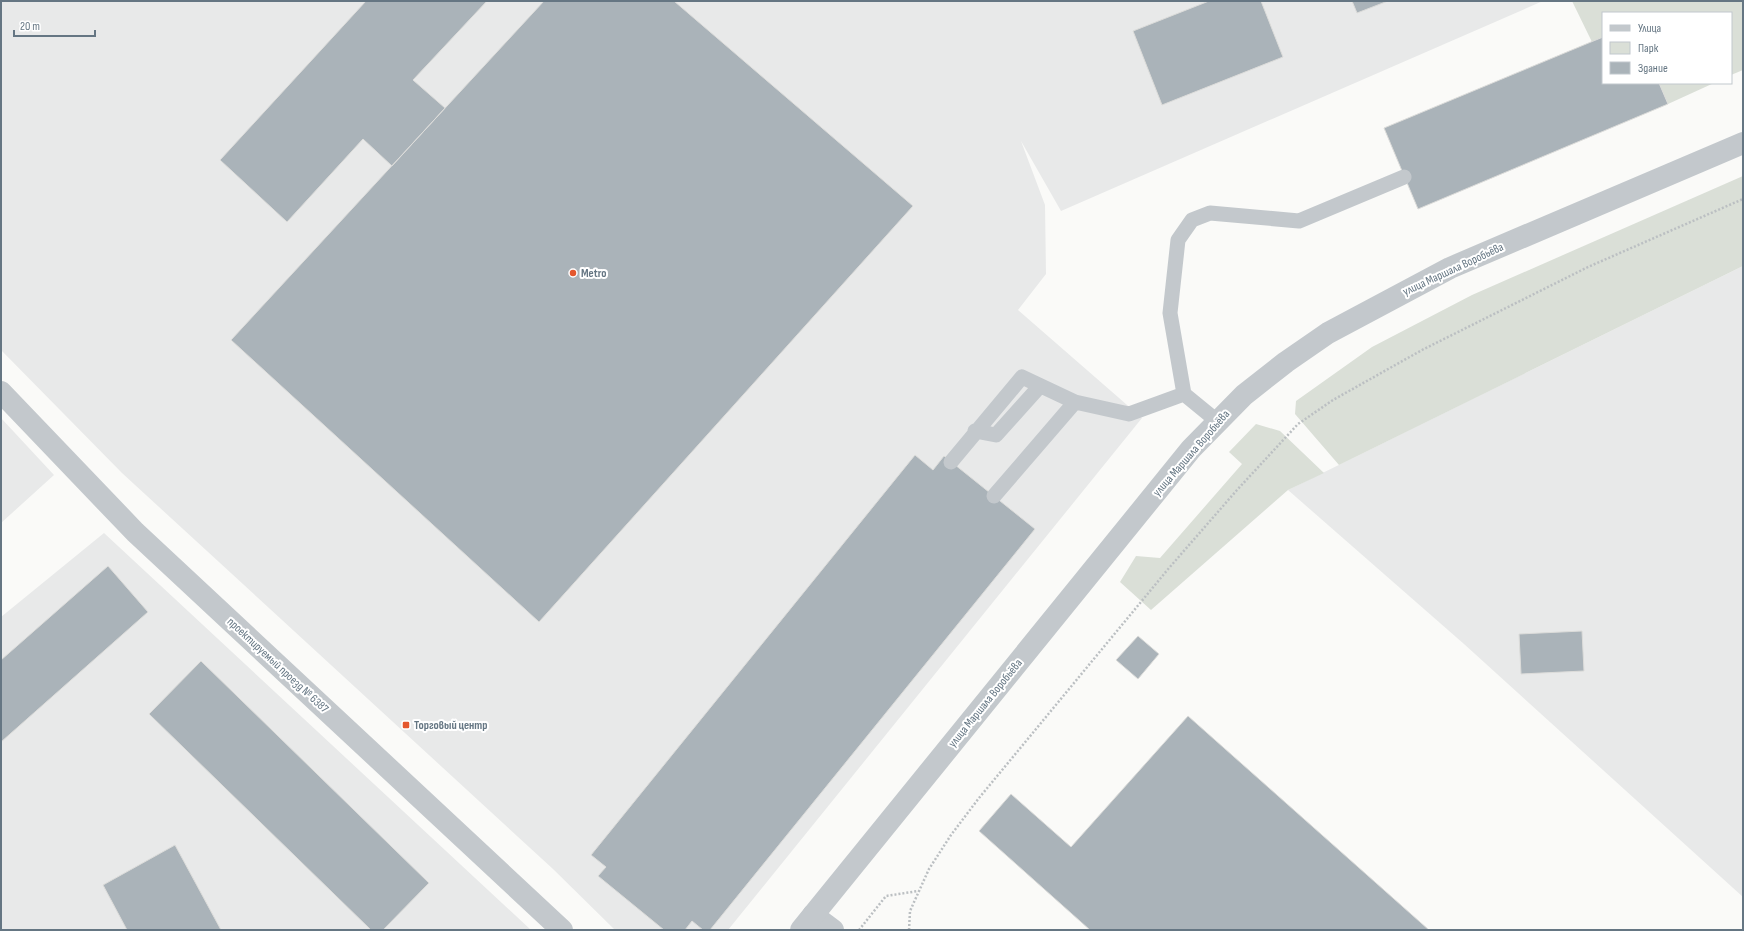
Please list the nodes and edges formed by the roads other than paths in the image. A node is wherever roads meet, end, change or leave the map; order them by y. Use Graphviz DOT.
graph roads {
  1 [pos="1743,143"];
  2 [pos="1404,177"];
  3 [pos="1,392"];
  4 [pos="1184,394"];
  5 [pos="1075,402"];
  6 [pos="1217,421"];
  7 [pos="951,462"];
  8 [pos="994,496"];
  9 [pos="807,922"];
  10 [pos="562,930"];
  11 [pos="832,930"];
  1 -- 6 [label="street, улица Маршала Воробьёва"];
  2 -- 4 [label="lane"];
  3 -- 10 [label="street, проектируемый проезд № 6387"];
  4 -- 5 [label="lane"];
  4 -- 6 [label="lane"];
  5 -- 7 [label="lane"];
  5 -- 8 [label="lane"];
  6 -- 9 [label="street, улица Маршала Воробьёва"];
  9 -- 11 [label="street"];
}
